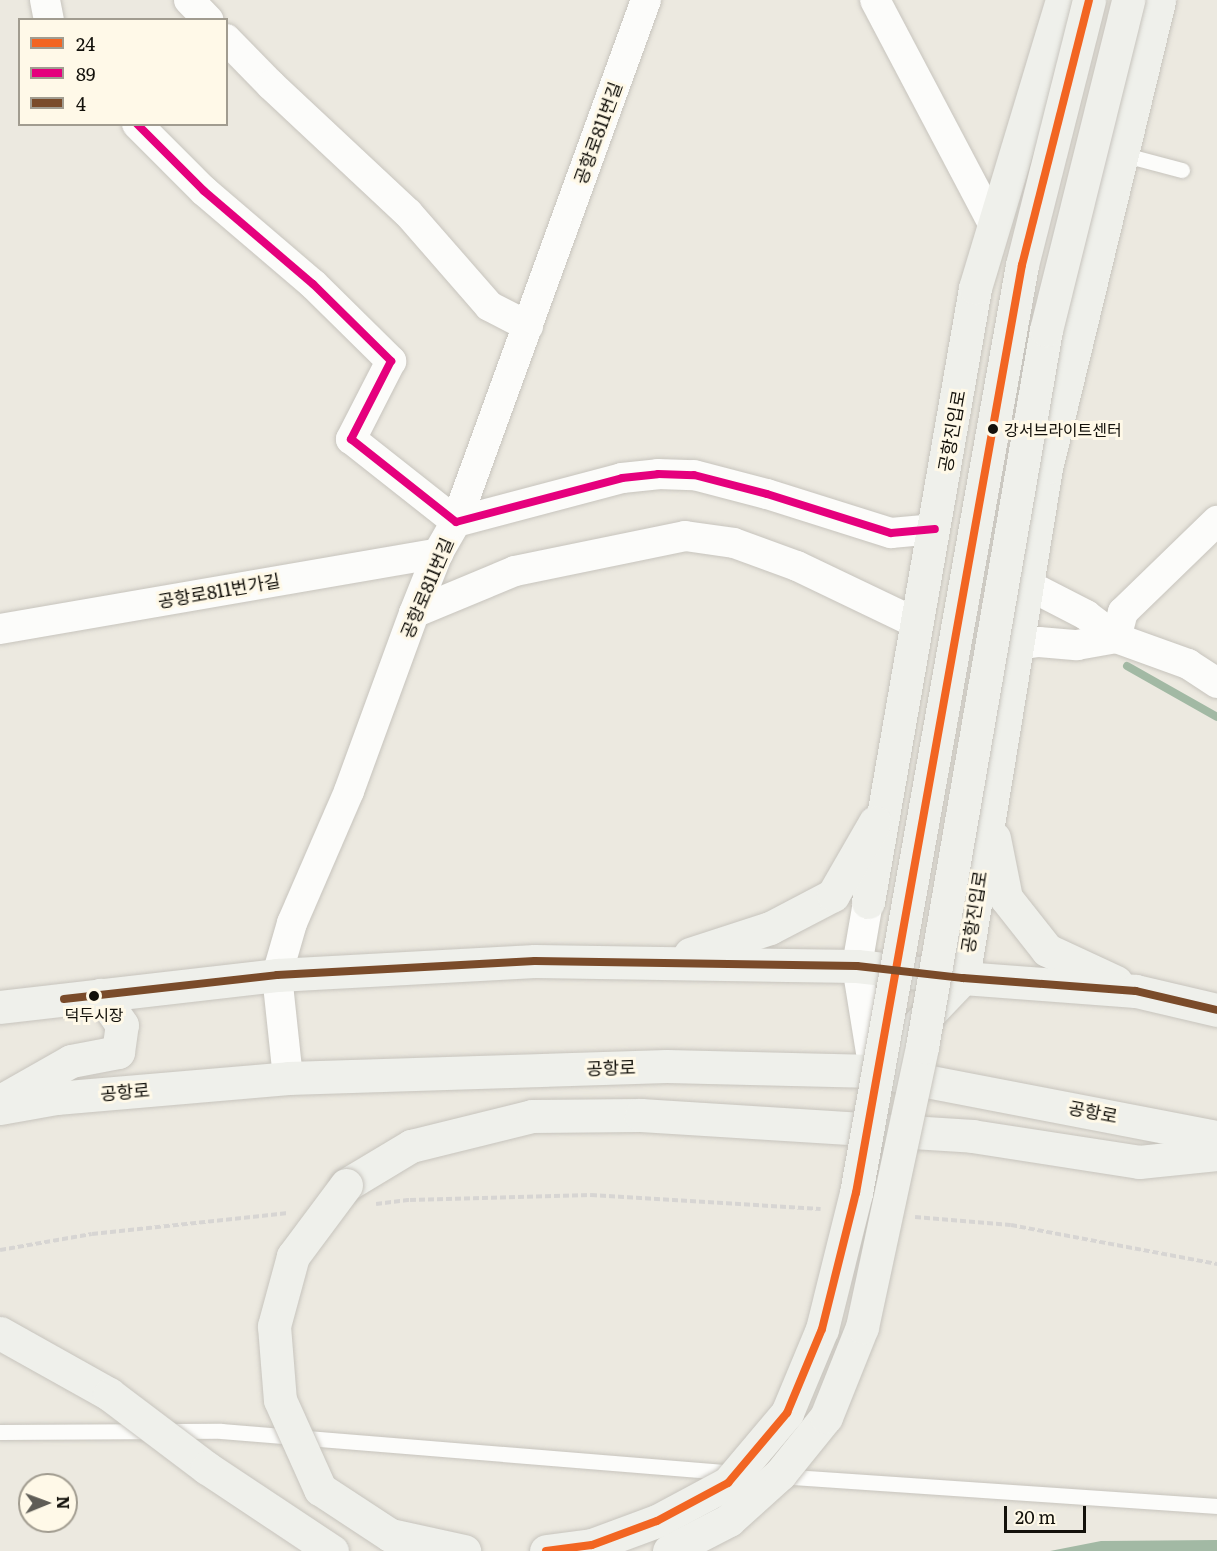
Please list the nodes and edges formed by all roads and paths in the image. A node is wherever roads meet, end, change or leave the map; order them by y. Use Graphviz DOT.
graph roads {
  1 [pos="45,0"];
  2 [pos="189,0"];
  3 [pos="646,0"];
  4 [pos="875,0"];
  5 [pos="1062,0"];
  6 [pos="1089,0"];
  7 [pos="1128,0"];
  8 [pos="1159,0"];
  9 [pos="49,18"];
  10 [pos="206,18"];
  11 [pos="228,41"];
  12 [pos="138,126"];
  13 [pos="1121,154"];
  14 [pos="1182,170"];
  15 [pos="994,226"];
  16 [pos="528,326"];
  17 [pos="1217,521"];
  18 [pos="456,522"];
  19 [pos="935,529"];
  20 [pos="438,554"];
  21 [pos="1026,584"];
  22 [pos="414,613"];
  23 [pos="918,624"];
  24 [pos="0,629"];
  25 [pos="1116,638"];
  26 [pos="1017,645"];
  27 [pos="1217,683"];
  28 [pos="886,802"];
  29 [pos="989,818"];
  30 [pos="868,902"];
  31 [pos="662,963"];
  32 [pos="857,966"];
  33 [pos="277,975"];
  34 [pos="963,978"];
  35 [pos="1136,991"];
  36 [pos="101,995"];
  37 [pos="0,1006"];
  38 [pos="1217,1010"];
  39 [pos="874,1071"];
  40 [pos="288,1078"];
  41 [pos="0,1101"];
  42 [pos="0,1108"];
  43 [pos="1217,1137"];
  44 [pos="1217,1154"];
  45 [pos="375,1204"];
  46 [pos="825,1209"];
  47 [pos="292,1212"];
  48 [pos="906,1216"];
  49 [pos="0,1250"];
  50 [pos="1217,1264"];
  51 [pos="0,1333"];
  52 [pos="0,1432"];
  53 [pos="1217,1506"];
  54 [pos="332,1551"];
  55 [pos="464,1551"];
  56 [pos="546,1551"];
  57 [pos="669,1551"];
  1 -- 9 [label="street"];
  2 -- 10 [label="street"];
  3 -- 16 [label="street, 공항로811번길"];
  4 -- 15 [label="street"];
  5 -- 15 [label="main road, 공항진입로"];
  6 -- 56 [label="main road, bridge"];
  7 -- 57 [label="main road, bridge"];
  8 -- 13 [label="main road, 공항진입로"];
  11 -- 16 [label="street"];
  12 -- 18 [label="street"];
  13 -- 14 [label="lane"];
  13 -- 21 [label="main road, 공항진입로"];
  15 -- 19 [label="main road, 공항진입로"];
  16 -- 18 [label="street, 공항로811번길"];
  17 -- 25 [label="street"];
  18 -- 19 [label="street"];
  18 -- 20 [label="street, 공항로811번길"];
  19 -- 23 [label="main road, 공항진입로"];
  20 -- 22 [label="street, 공항로811번길"];
  20 -- 24 [label="street, 공항로811번가길"];
  21 -- 25 [label="street"];
  21 -- 26 [label="main road, 공항진입로"];
  22 -- 23 [label="street"];
  22 -- 33 [label="street, 공항로811번길"];
  23 -- 28 [label="main road, 공항진입로"];
  25 -- 26 [label="street"];
  25 -- 27 [label="street"];
  26 -- 29 [label="main road, 공항진입로"];
  28 -- 30 [label="main road, 공항진입로"];
  28 -- 31 [label="main road"];
  29 -- 34 [label="main road, 공항진입로"];
  29 -- 35 [label="main road"];
  30 -- 32 [label="street, 공항진입로"];
  31 -- 32 [label="main road"];
  31 -- 33 [label="main road"];
  32 -- 34 [label="main road"];
  32 -- 39 [label="street, 공항진입로"];
  33 -- 36 [label="main road"];
  33 -- 40 [label="street, 공항로811번길"];
  34 -- 35 [label="main road"];
  34 -- 39 [label="main road, 공항진입로"];
  35 -- 38 [label="main road"];
  36 -- 37 [label="main road"];
  36 -- 41 [label="main road"];
  39 -- 40 [label="main road, 공항로"];
  39 -- 43 [label="main road, 공항로"];
  40 -- 42 [label="main road, 공항로"];
  44 -- 55 [label="main road, bridge"];
  45 -- 46 [label="path"];
  47 -- 49 [label="path"];
  48 -- 50 [label="path"];
  51 -- 54 [label="main road, bridge"];
  52 -- 53 [label="lane"];
}
